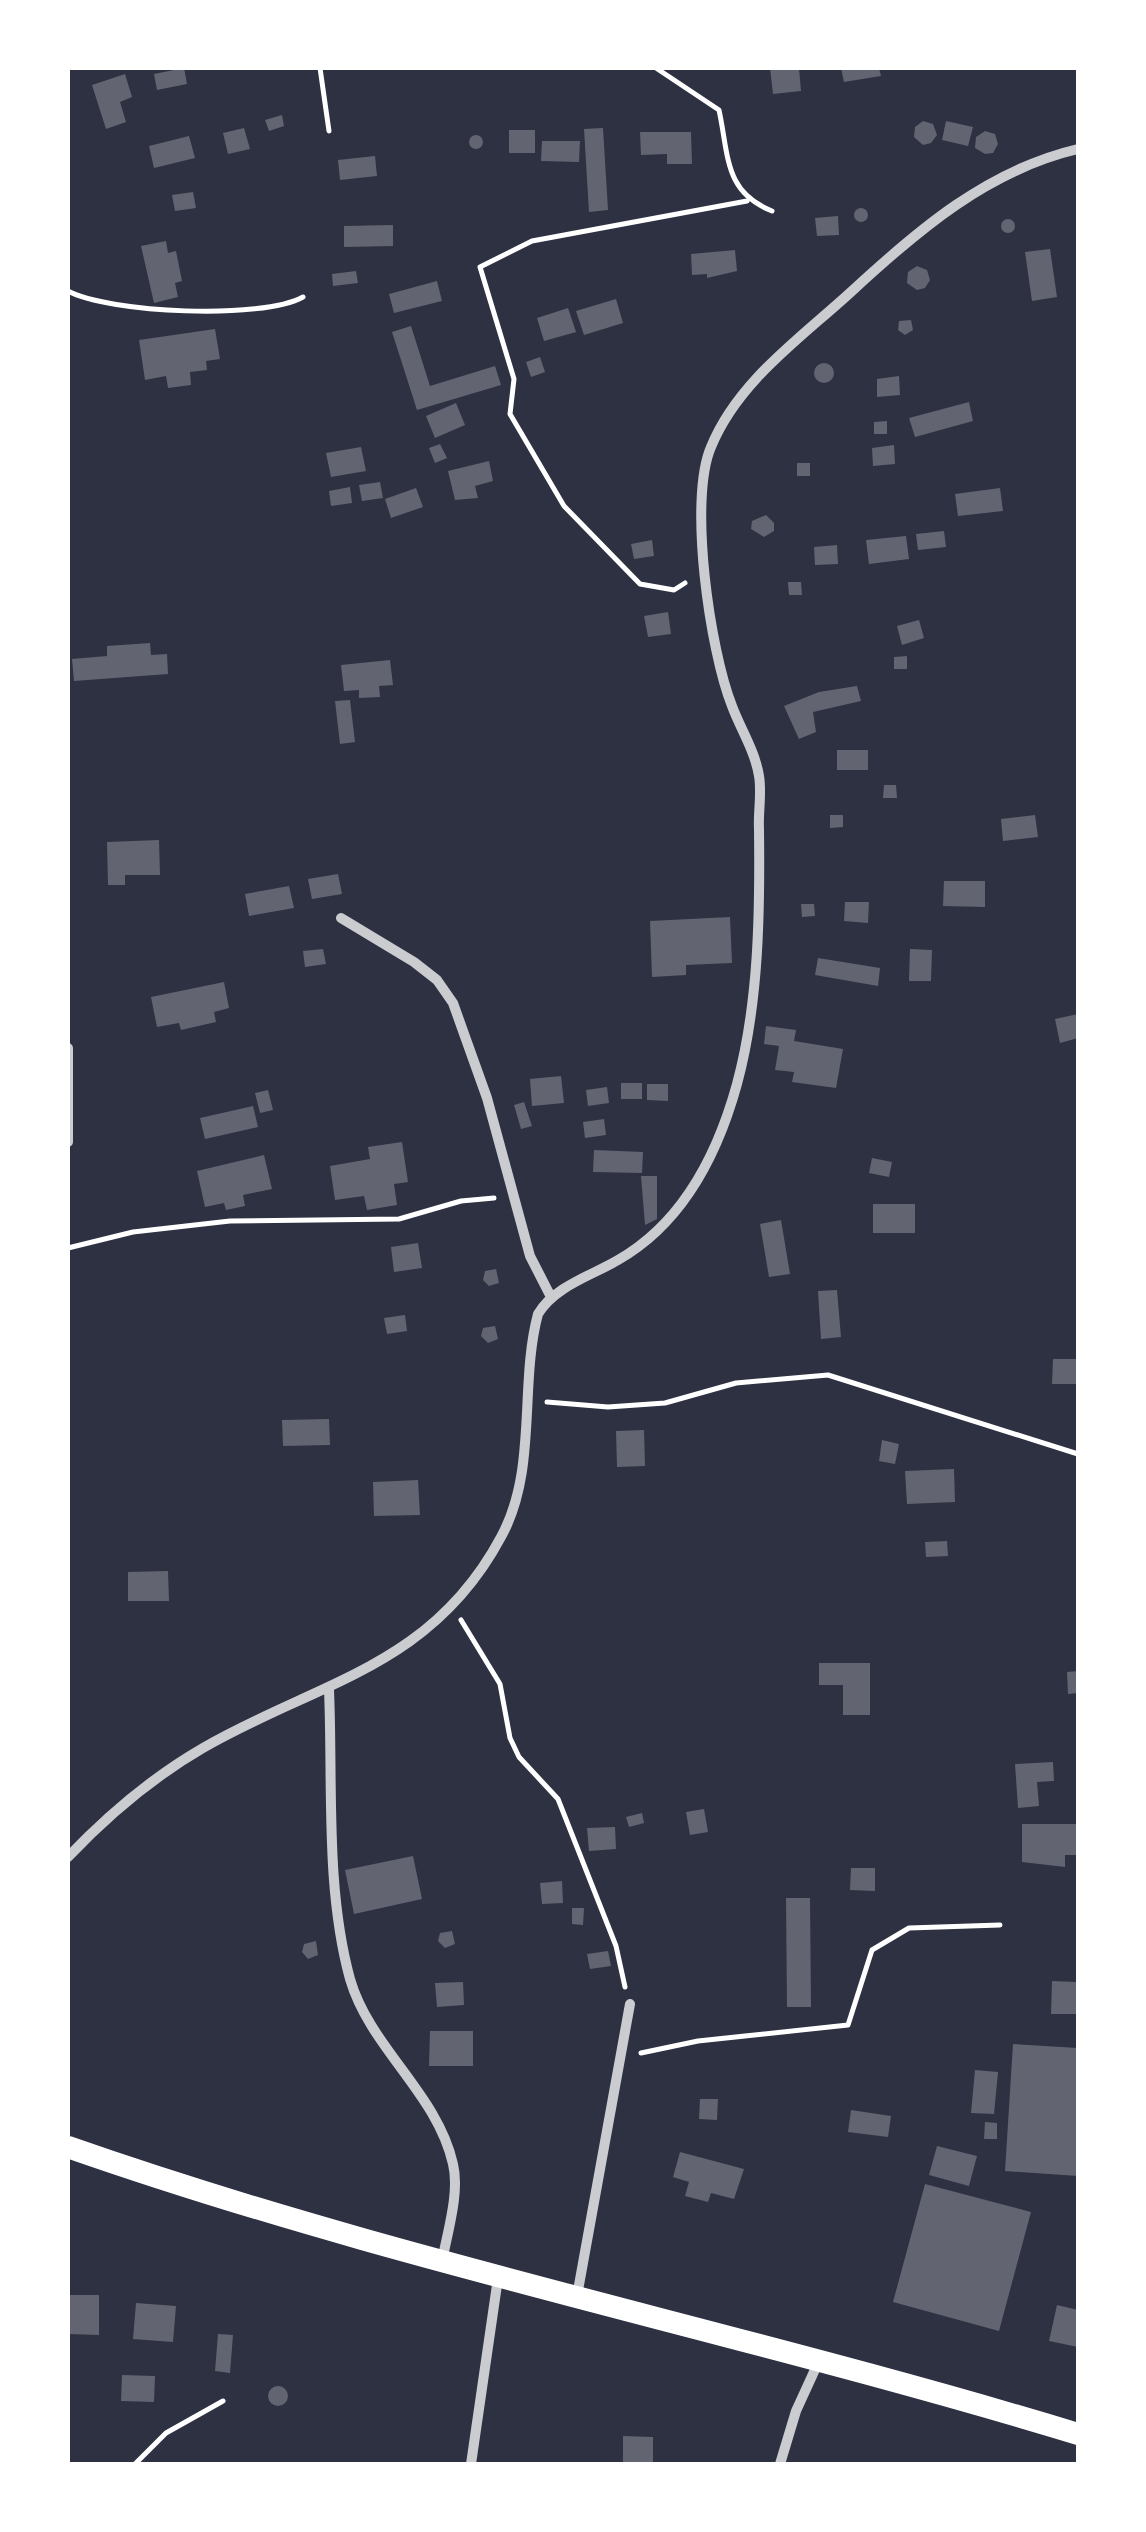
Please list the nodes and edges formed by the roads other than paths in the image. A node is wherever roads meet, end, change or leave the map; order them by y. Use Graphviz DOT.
graph roads {
  1 [pos="1078,149"];
  2 [pos="341,918"];
  3 [pos="68,1048"];
  4 [pos="68,1142"];
  5 [pos="552,1296"];
  6 [pos="328,1690"];
  7 [pos="68,1857"];
  8 [pos="630,2004"];
  9 [pos="68,2148"];
  10 [pos="442,2263"];
  11 [pos="498,2278"];
  12 [pos="577,2297"];
  13 [pos="819,2362"];
  14 [pos="1078,2434"];
  15 [pos="471,2464"];
  16 [pos="780,2464"];
  1 -- 5 [label="street"];
  2 -- 5 [label="street"];
  3 -- 4 [label="street"];
  5 -- 6 [label="street"];
  6 -- 7 [label="street"];
  6 -- 10 [label="street"];
  8 -- 12 [label="street"];
  9 -- 10 [label="main road"];
  10 -- 11 [label="main road"];
  11 -- 12 [label="main road"];
  11 -- 15 [label="street"];
  12 -- 13 [label="main road"];
  13 -- 14 [label="main road"];
  13 -- 16 [label="street"];
}
